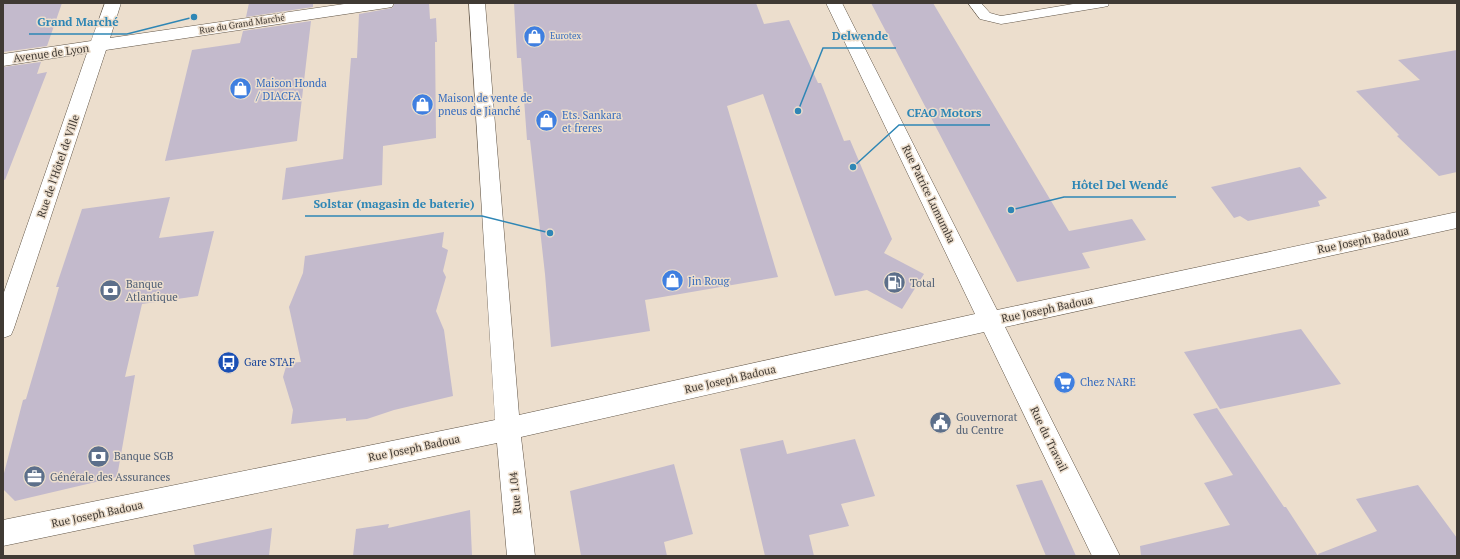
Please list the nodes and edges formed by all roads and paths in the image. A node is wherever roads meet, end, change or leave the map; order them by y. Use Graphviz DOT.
graph roads {
  1 [pos="113,3"];
  2 [pos="386,3"];
  3 [pos="477,3"];
  4 [pos="834,3"];
  5 [pos="974,3"];
  6 [pos="1103,3"];
  7 [pos="1049,7"];
  8 [pos="99,46"];
  9 [pos="3,60"];
  10 [pos="1457,220"];
  11 [pos="992,321"];
  12 [pos="4,324"];
  13 [pos="508,429"];
  14 [pos="3,533"];
  15 [pos="521,556"];
  16 [pos="1106,556"];
  1 -- 8 [label="street, Rue de l'Hôtel de Ville"];
  2 -- 8 [label="street, Rue du Grand Marché"];
  3 -- 13 [label="street, Rue 1.04"];
  4 -- 11 [label="street, Rue Patrice Lumumba"];
  5 -- 7 [label="lane"];
  6 -- 7 [label="lane"];
  8 -- 9 [label="street, Avenue de Lyon"];
  8 -- 12 [label="street, Rue de l'Hôtel de Ville"];
  10 -- 11 [label="street, Rue Joseph Badoua"];
  11 -- 13 [label="street, Rue Joseph Badoua"];
  11 -- 16 [label="street, Rue du Travail"];
  13 -- 14 [label="street, Rue Joseph Badoua"];
  13 -- 15 [label="street, Rue 1.04"];
}
